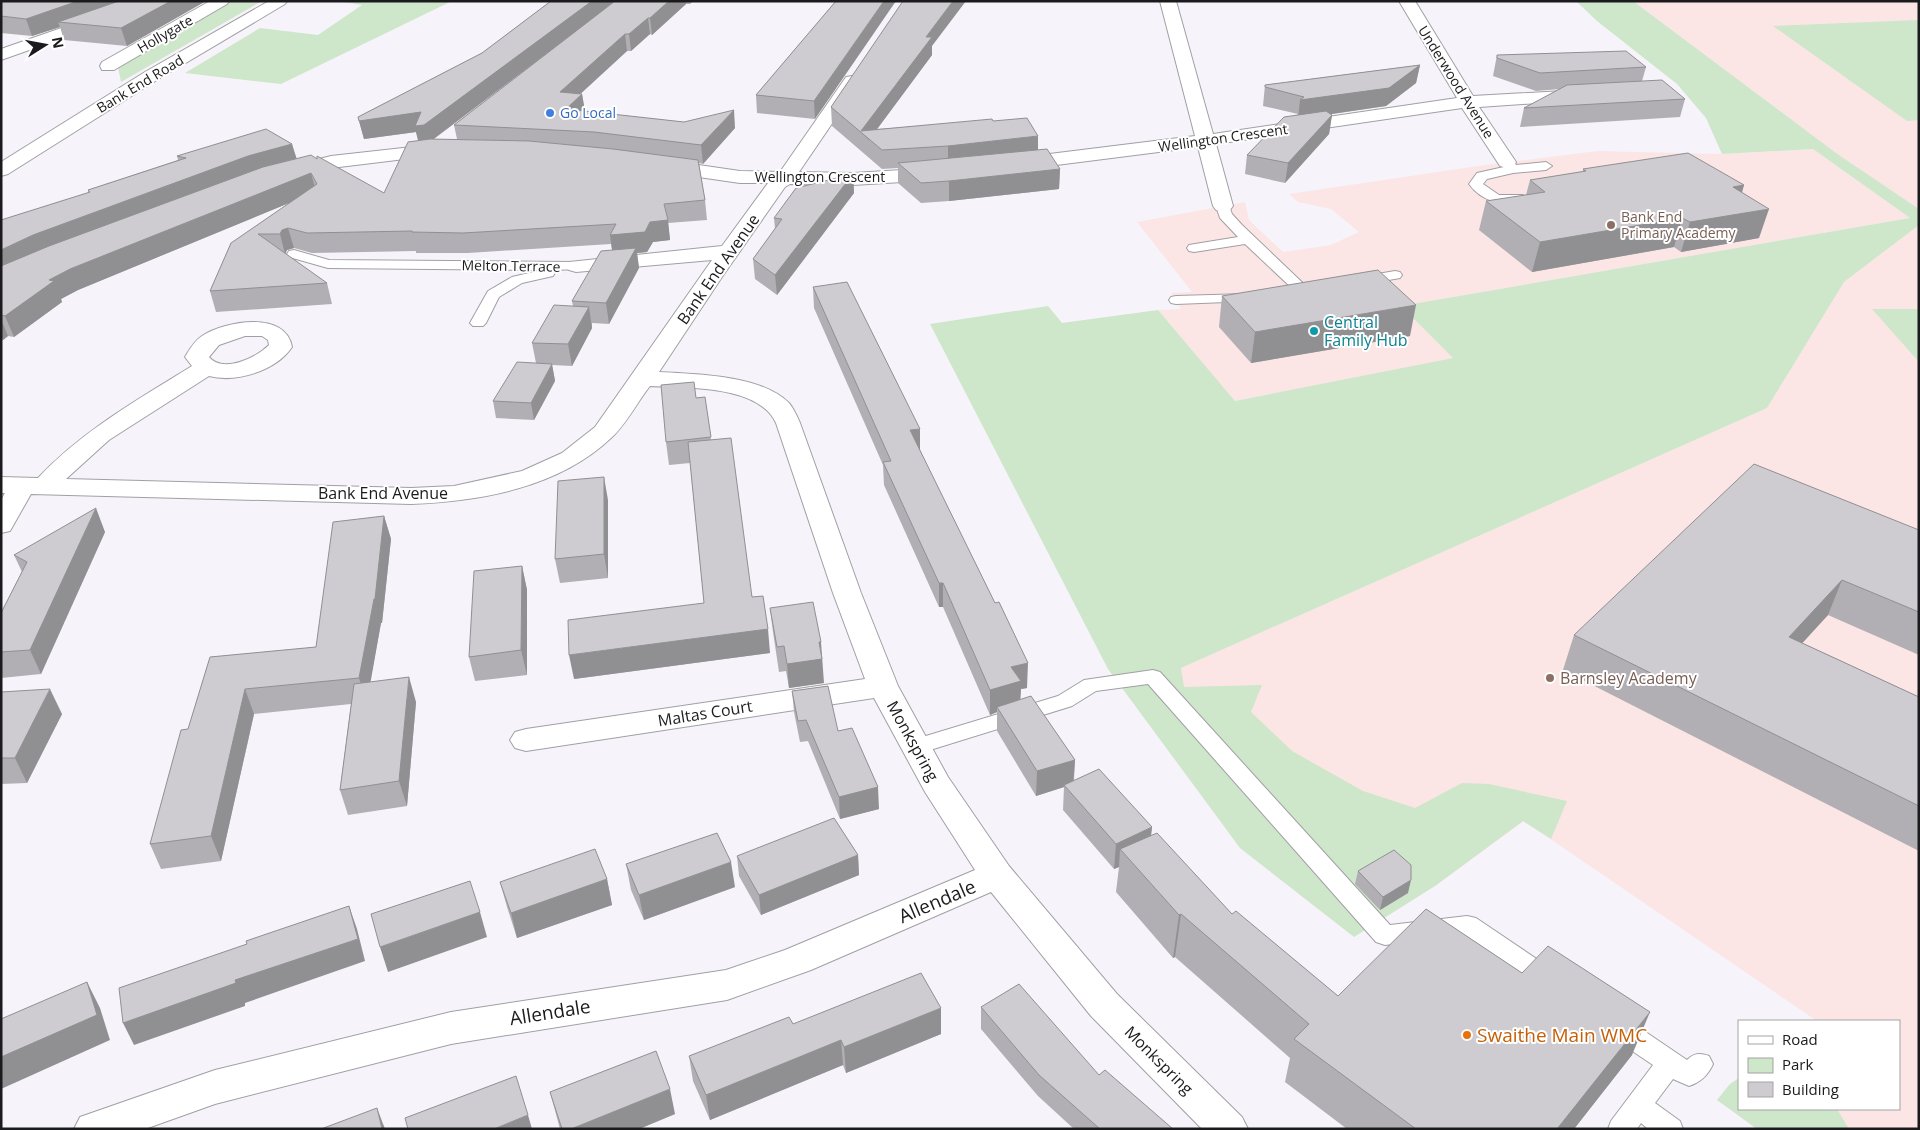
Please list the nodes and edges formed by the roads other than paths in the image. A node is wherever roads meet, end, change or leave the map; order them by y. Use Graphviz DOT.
graph roads {
  1 [pos="154,1"];
  2 [pos="222,1"];
  3 [pos="280,1"];
  4 [pos="1168,1"];
  5 [pos="1407,1"];
  6 [pos="1,55"];
  7 [pos="108,66"];
  8 [pos="862,66"];
  9 [pos="1601,94"];
  10 [pos="1467,102"];
  11 [pos="1206,140"];
  12 [pos="445,146"];
  13 [pos="23,156"];
  14 [pos="1,162"];
  15 [pos="645,164"];
  16 [pos="1510,166"];
  17 [pos="1546,166"];
  18 [pos="996,167"];
  19 [pos="1,170"];
  20 [pos="950,172"];
  21 [pos="279,175"];
  22 [pos="786,178"];
  23 [pos="1518,198"];
  24 [pos="1223,206"];
  25 [pos="1248,239"];
  26 [pos="1194,248"];
  27 [pos="728,252"];
  28 [pos="294,254"];
  29 [pos="576,266"];
  30 [pos="1395,275"];
  31 [pos="1347,283"];
  32 [pos="1320,287"];
  33 [pos="1302,290"];
  34 [pos="1284,292"];
  35 [pos="1258,296"];
  36 [pos="1176,300"];
  37 [pos="478,323"];
  38 [pos="207,367"];
  39 [pos="643,378"];
  40 [pos="23,486"];
  41 [pos="1,525"];
  42 [pos="883,686"];
  43 [pos="526,740"];
  44 [pos="914,747"];
  45 [pos="997,875"];
  46 [pos="1565,991"];
  47 [pos="1597,1013"];
  48 [pos="1670,1062"];
  49 [pos="1700,1064"];
  50 [pos="1638,1106"];
  51 [pos="94,1129"];
  52 [pos="1228,1129"];
  53 [pos="1621,1129"];
  54 [pos="1670,1129"];
  1 -- 6 [label="street"];
  2 -- 7 [label="street, Hollygate"];
  3 -- 13 [label="street, Bank End Road"];
  4 -- 11 [label="street"];
  5 -- 10 [label="street, Underwood Avenue"];
  8 -- 22 [label="street, Bank End Avenue"];
  9 -- 10 [label="street, Wellington Crescent"];
  10 -- 11 [label="street, Wellington Crescent"];
  10 -- 16 [label="street, Underwood Avenue"];
  11 -- 18 [label="street, Wellington Crescent"];
  11 -- 24 [label="street"];
  12 -- 21 [label="street"];
  13 -- 14 [label="street"];
  13 -- 19 [label="street, Bank End Road"];
  15 -- 22 [label="street, Wellington Crescent"];
  16 -- 17 [label="lane"];
  16 -- 23 [label="lane"];
  20 -- 22 [label="street, Wellington Crescent"];
  22 -- 27 [label="street, Bank End Avenue"];
  24 -- 25 [label="lane"];
  25 -- 26 [label="lane"];
  25 -- 33 [label="lane"];
  27 -- 29 [label="street, Melton Terrace"];
  27 -- 39 [label="street, Bank End Avenue"];
  28 -- 29 [label="lane, Melton Terrace"];
  29 -- 37 [label="lane"];
  30 -- 31 [label="lane"];
  32 -- 33 [label="lane"];
  33 -- 34 [label="lane"];
  35 -- 36 [label="lane"];
  38 -- 40 [label="street"];
  39 -- 40 [label="street, Bank End Avenue"];
  39 -- 42 [label="street, Monkspring"];
  40 -- 41 [label="street"];
  42 -- 43 [label="street, Maltas Court"];
  42 -- 44 [label="street, Monkspring"];
  44 -- 45 [label="street, Monkspring"];
  44 -- 46 [label="lane"];
  45 -- 51 [label="street, Allendale"];
  45 -- 52 [label="street, Monkspring"];
  47 -- 48 [label="lane"];
  48 -- 49 [label="lane"];
  48 -- 50 [label="lane"];
  50 -- 53 [label="lane"];
  50 -- 54 [label="lane"];
}
